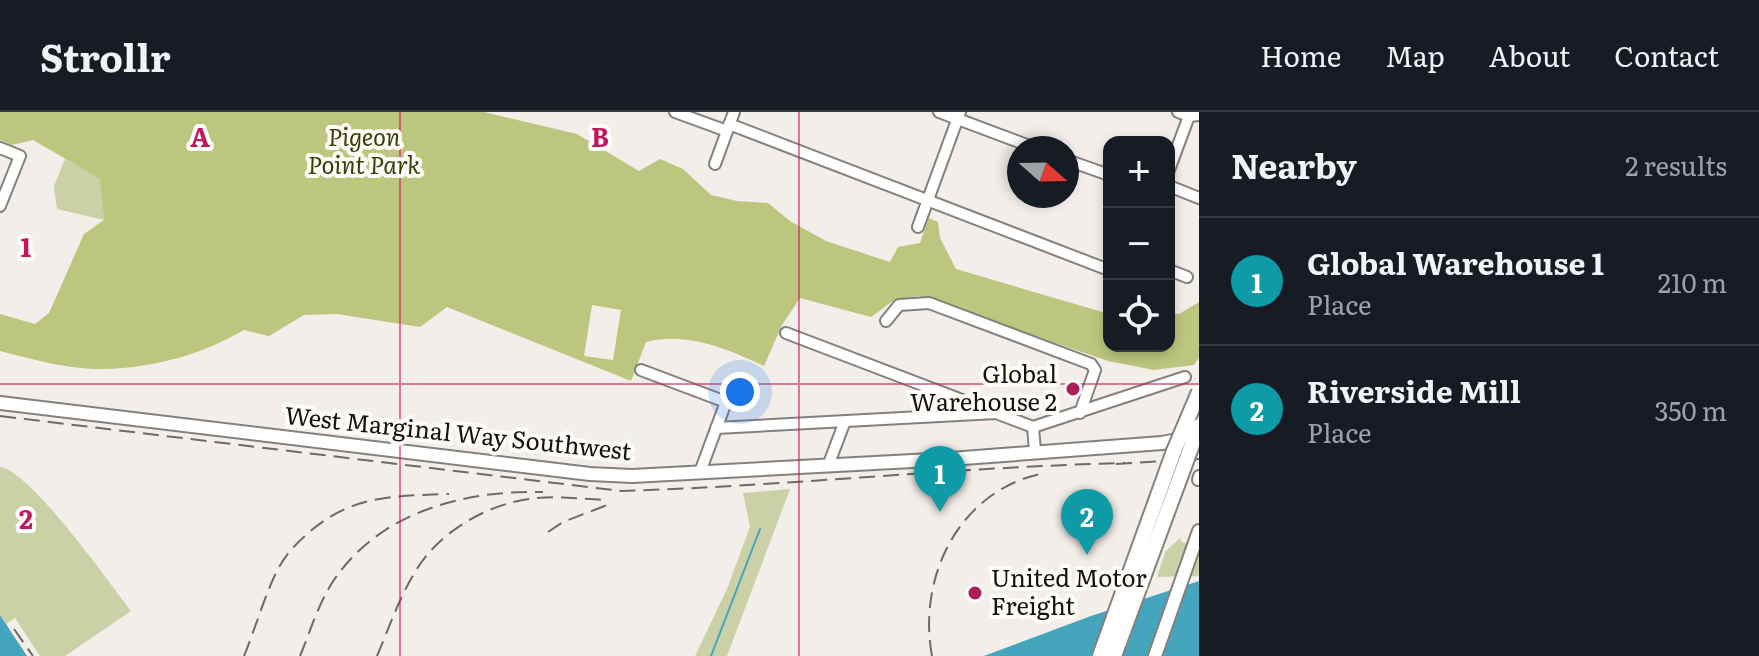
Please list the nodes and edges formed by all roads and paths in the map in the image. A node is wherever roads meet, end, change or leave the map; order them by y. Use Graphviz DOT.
graph roads {
  1 [pos="675,112"];
  2 [pos="734,112"];
  3 [pos="939,112"];
  4 [pos="1178,112"];
  5 [pos="959,116"];
  6 [pos="1194,116"];
  7 [pos="728,128"];
  8 [pos="1007,136"];
  9 [pos="0,148"];
  10 [pos="1175,157"];
  11 [pos="715,164"];
  12 [pos="1079,164"];
  13 [pos="1103,173"];
  14 [pos="1175,188"];
  15 [pos="1199,198"];
  16 [pos="927,200"];
  17 [pos="0,206"];
  18 [pos="918,227"];
  19 [pos="1103,268"];
  20 [pos="1175,272"];
  21 [pos="1187,277"];
  22 [pos="886,321"];
  23 [pos="786,333"];
  24 [pos="641,370"];
  25 [pos="1185,377"];
  26 [pos="1199,392"];
  27 [pos="0,403"];
  28 [pos="996,413"];
  29 [pos="1080,413"];
  30 [pos="845,421"];
  31 [pos="1199,426"];
  32 [pos="1033,427"];
  33 [pos="716,428"];
  34 [pos="1199,435"];
  35 [pos="1035,451"];
  36 [pos="828,466"];
  37 [pos="700,472"];
  38 [pos="1199,531"];
  39 [pos="1100,656"];
  40 [pos="1114,656"];
  41 [pos="1155,656"];
  1 -- 7 [label="street"];
  2 -- 7 [label="street"];
  3 -- 5 [label="street"];
  4 -- 6 [label="street"];
  5 -- 8 [label="street"];
  5 -- 16 [label="street"];
  6 -- 10 [label="street"];
  7 -- 11 [label="street"];
  7 -- 16 [label="street"];
  9 -- 17 [label="street"];
  12 -- 13 [label="street"];
  14 -- 15 [label="street"];
  16 -- 18 [label="street"];
  16 -- 19 [label="street"];
  20 -- 21 [label="street"];
  22 -- 29 [label="street"];
  23 -- 28 [label="street"];
  24 -- 33 [label="street"];
  25 -- 29 [label="street"];
  26 -- 39 [label="highway, bridge"];
  27 -- 37 [label="main road, West Marginal Way Southwest"];
  28 -- 30 [label="street"];
  28 -- 32 [label="street"];
  29 -- 32 [label="street"];
  30 -- 33 [label="street"];
  30 -- 36 [label="street"];
  31 -- 40 [label="highway, bridge"];
  32 -- 35 [label="street"];
  33 -- 37 [label="street"];
  34 -- 35 [label="main road, West Marginal Way Southwest"];
  35 -- 36 [label="main road, West Marginal Way Southwest"];
  36 -- 37 [label="main road, West Marginal Way Southwest"];
  38 -- 41 [label="main road"];
}
